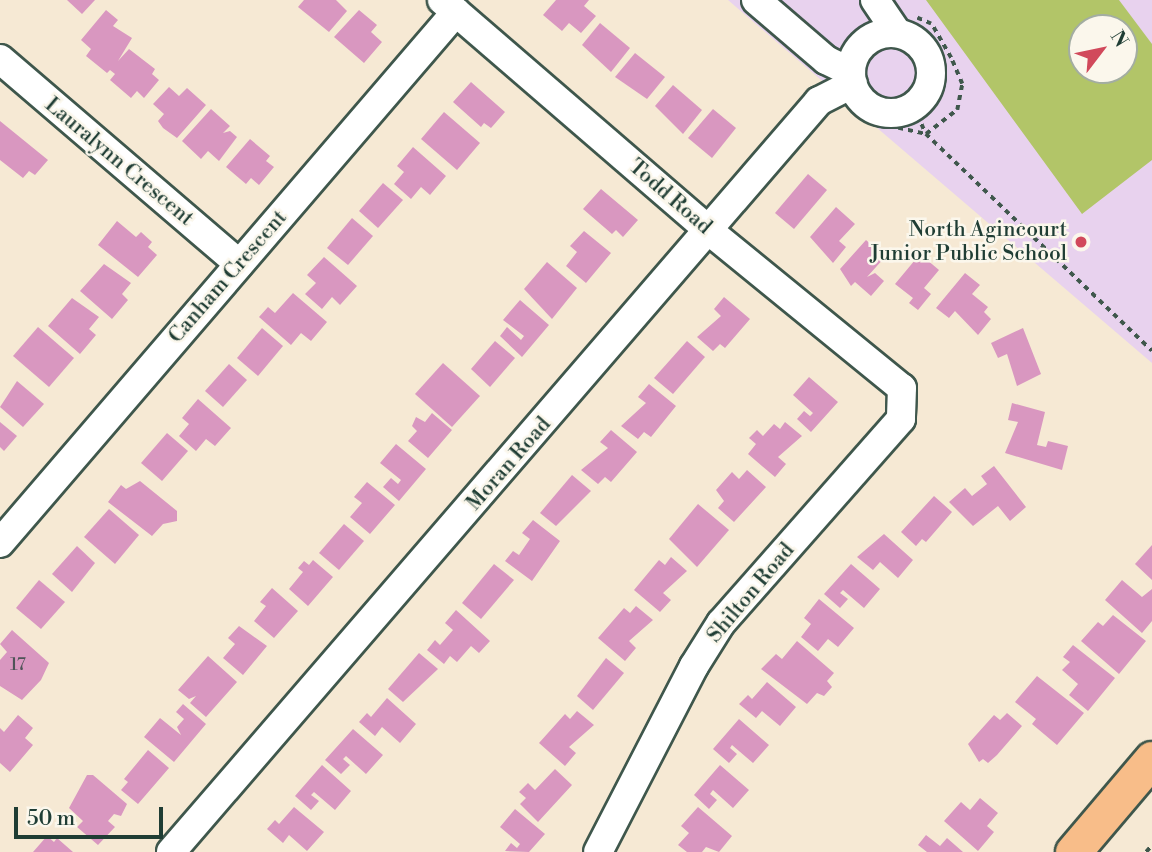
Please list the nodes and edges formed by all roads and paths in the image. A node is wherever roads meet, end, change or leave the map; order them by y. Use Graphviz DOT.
graph roads {
  1 [pos="755,0"];
  2 [pos="876,0"];
  3 [pos="449,6"];
  4 [pos="904,24"];
  5 [pos="0,59"];
  6 [pos="852,78"];
  7 [pos="914,106"];
  8 [pos="869,121"];
  9 [pos="926,134"];
  10 [pos="709,230"];
  11 [pos="239,264"];
  12 [pos="1152,351"];
  13 [pos="902,388"];
  14 [pos="0,543"];
  15 [pos="1152,759"];
  16 [pos="1152,845"];
  17 [pos="172,852"];
  18 [pos="598,852"];
  19 [pos="1073,852"];
  20 [pos="1146,852"];
  1 -- 6 [label="street"];
  2 -- 4 [label="street"];
  3 -- 10 [label="street, Todd Road"];
  3 -- 11 [label="street, Canham Crescent"];
  4 -- 6 [label="street"];
  4 -- 7 [label="street"];
  4 -- 9 [label="path"];
  5 -- 11 [label="street, Lauralynn Crescent"];
  6 -- 7 [label="street"];
  6 -- 10 [label="street, Moran Road"];
  7 -- 9 [label="path"];
  8 -- 9 [label="path"];
  9 -- 12 [label="path"];
  10 -- 13 [label="street, Todd Road"];
  10 -- 17 [label="street, Moran Road"];
  11 -- 14 [label="street, Canham Crescent"];
  13 -- 18 [label="street, Shilton Road"];
  15 -- 19 [label="main road"];
  16 -- 20 [label="path"];
}
